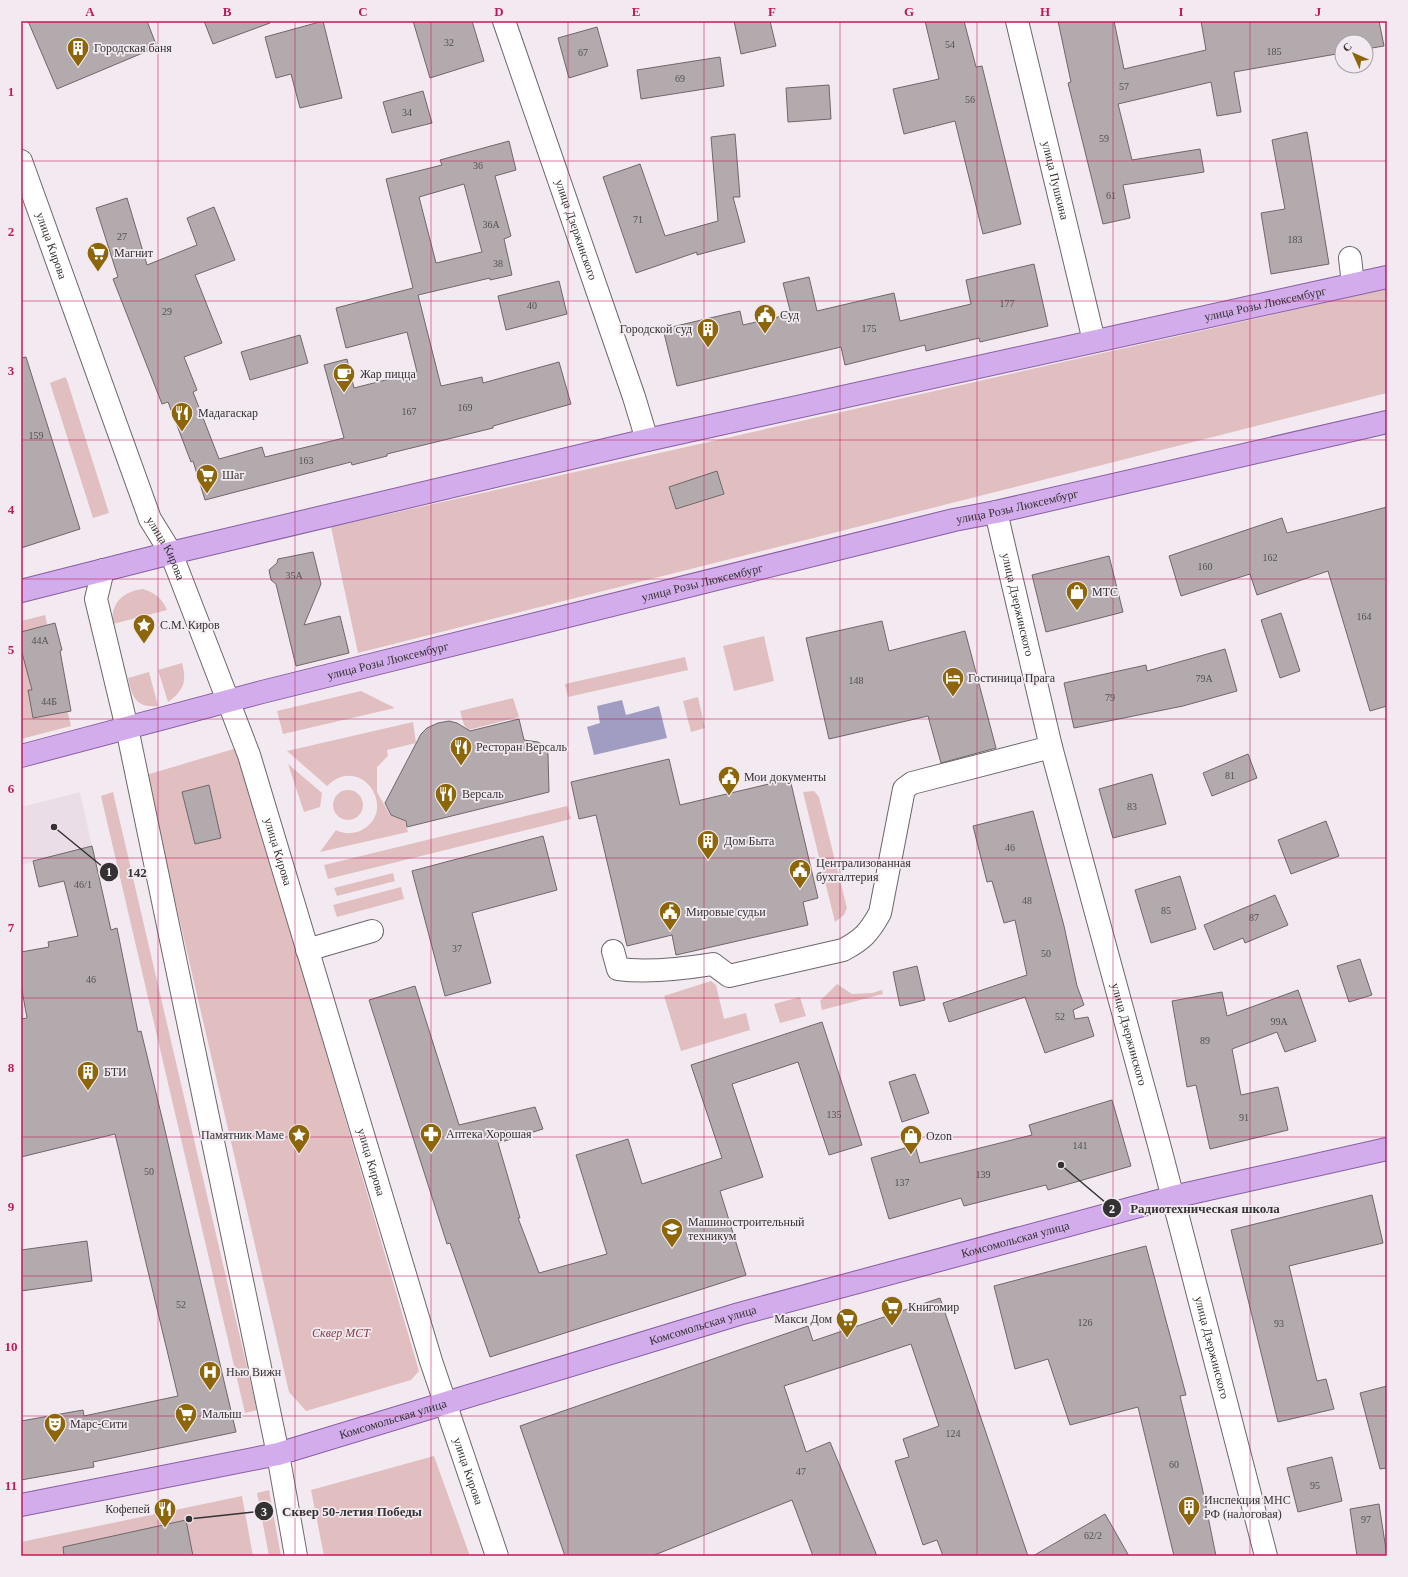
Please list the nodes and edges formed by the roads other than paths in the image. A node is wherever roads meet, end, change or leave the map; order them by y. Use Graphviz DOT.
graph roads {
  1 [pos="504,21"];
  2 [pos="1017,21"];
  3 [pos="21,161"];
  4 [pos="1350,258"];
  5 [pos="1387,277"];
  6 [pos="1353,284"];
  7 [pos="1094,341"];
  8 [pos="1387,422"];
  9 [pos="647,440"];
  10 [pos="996,512"];
  11 [pos="171,553"];
  12 [pos="103,570"];
  13 [pos="21,591"];
  14 [pos="228,701"];
  15 [pos="127,728"];
  16 [pos="1051,746"];
  17 [pos="21,756"];
  18 [pos="372,931"];
  19 [pos="307,950"];
  20 [pos="613,951"];
  21 [pos="1387,1149"];
  22 [pos="1173,1197"];
  23 [pos="445,1403"];
  24 [pos="278,1454"];
  25 [pos="21,1505"];
  26 [pos="296,1556"];
  27 [pos="497,1556"];
  28 [pos="1266,1556"];
  1 -- 9 [label="street, улица Дзержинского"];
  2 -- 7 [label="street, улица Пушкина"];
  3 -- 11 [label="street, улица Кирова"];
  4 -- 6 [label="street"];
  5 -- 6 [label="main road, улица Розы Люксембург"];
  6 -- 7 [label="main road, улица Розы Люксембург"];
  7 -- 9 [label="main road, улица Розы Люксембург"];
  8 -- 10 [label="main road, улица Розы Люксембург"];
  9 -- 11 [label="main road, улица Розы Люксембург"];
  10 -- 14 [label="main road, улица Розы Люксембург"];
  10 -- 16 [label="street, улица Дзержинского"];
  11 -- 12 [label="main road, улица Розы Люксембург"];
  11 -- 14 [label="street, улица Кирова"];
  12 -- 13 [label="main road, улица Розы Люксембург"];
  12 -- 15 [label="street"];
  14 -- 15 [label="main road, улица Розы Люксембург"];
  14 -- 19 [label="street, улица Кирова"];
  15 -- 17 [label="main road, улица Розы Люксембург"];
  15 -- 24 [label="street"];
  16 -- 20 [label="street"];
  16 -- 22 [label="street, улица Дзержинского"];
  18 -- 19 [label="street"];
  19 -- 23 [label="street, улица Кирова"];
  21 -- 22 [label="main road, Комсомольская улица"];
  22 -- 23 [label="main road, Комсомольская улица"];
  22 -- 28 [label="street, улица Дзержинского"];
  23 -- 24 [label="main road, Комсомольская улица"];
  23 -- 27 [label="street, улица Кирова"];
  24 -- 25 [label="main road, Комсомольская улица"];
  24 -- 26 [label="street"];
}
